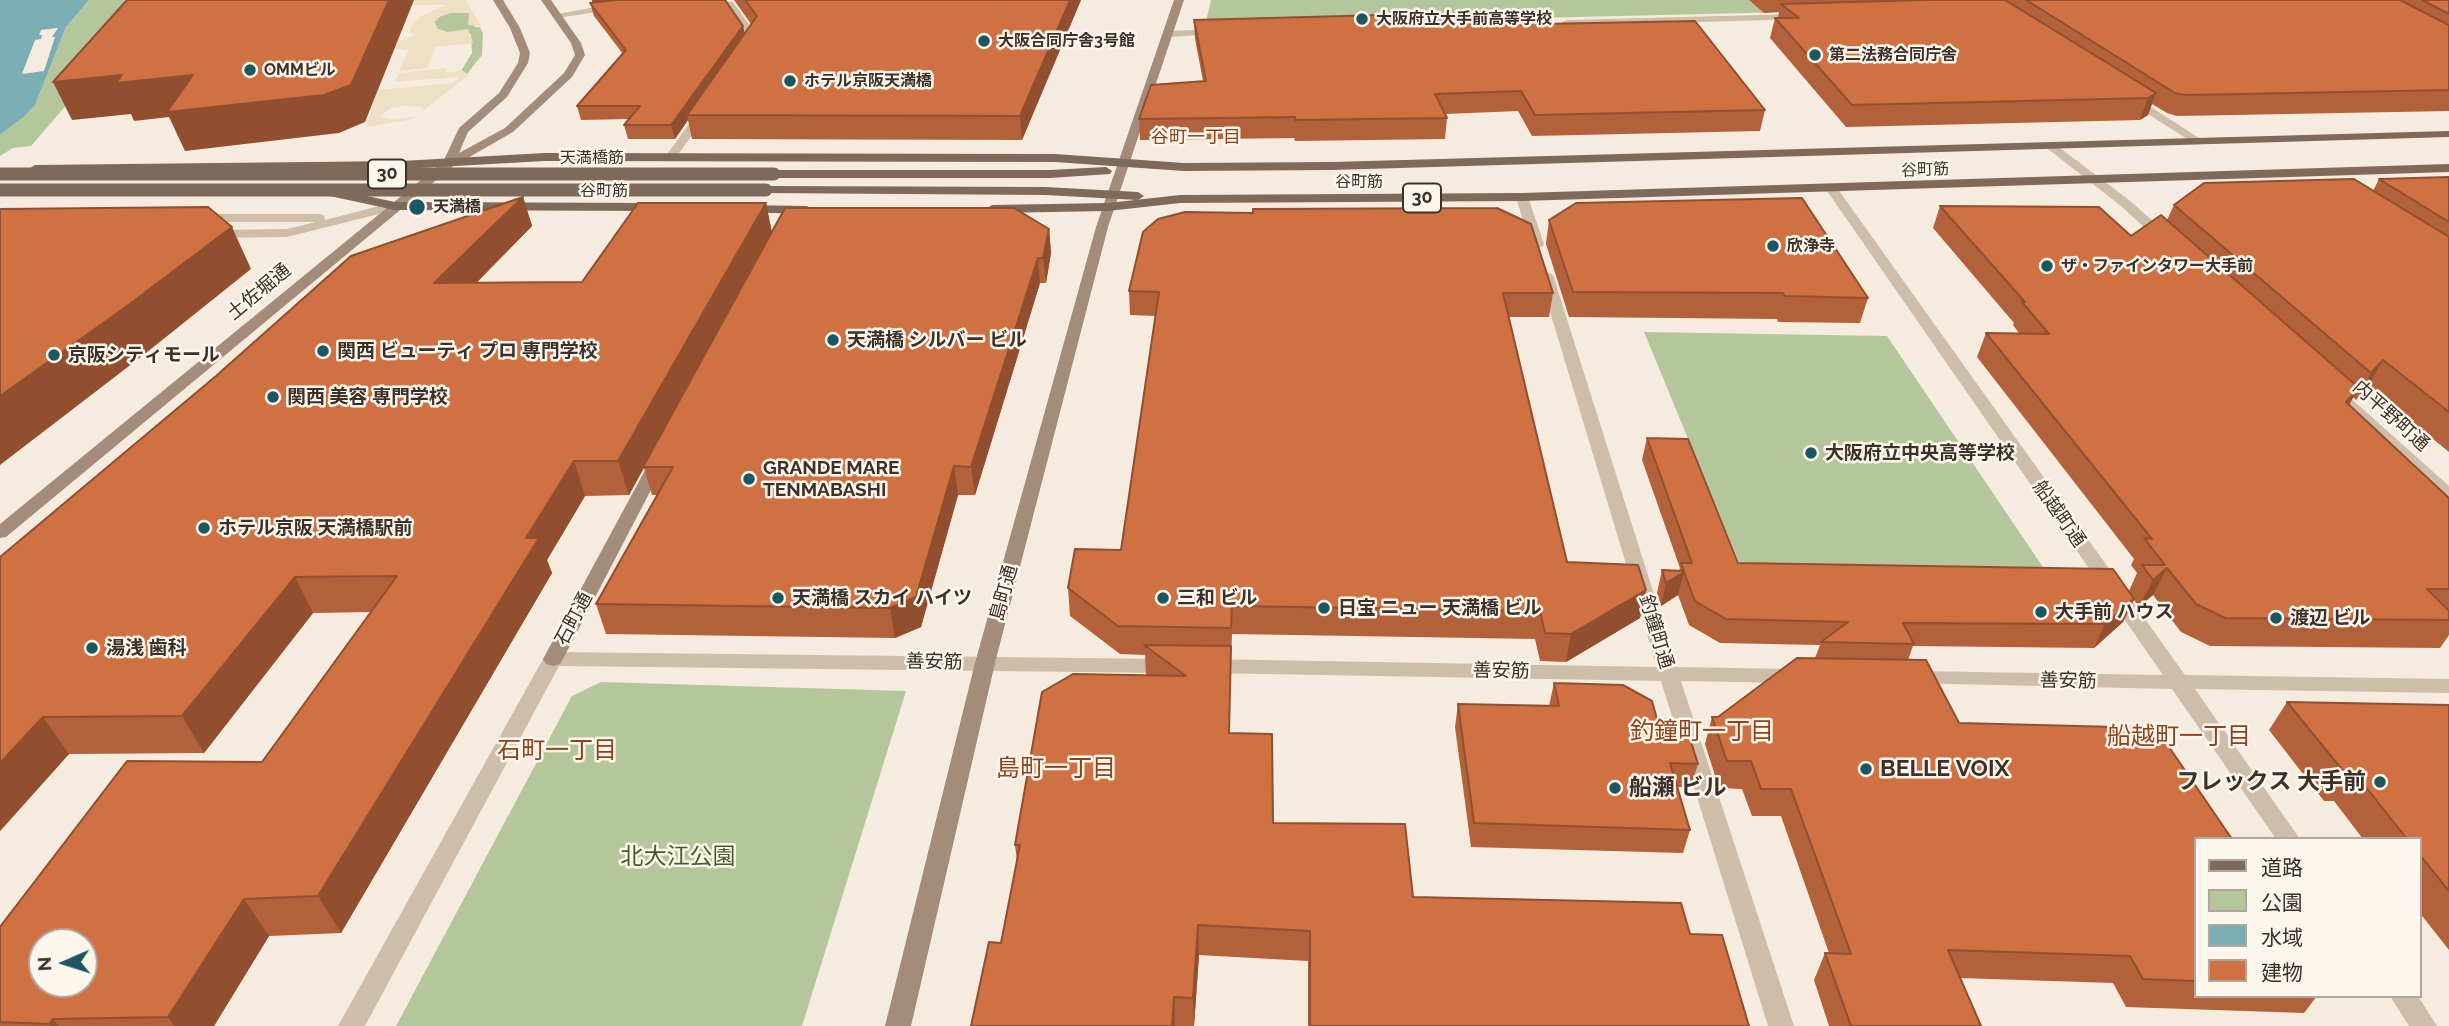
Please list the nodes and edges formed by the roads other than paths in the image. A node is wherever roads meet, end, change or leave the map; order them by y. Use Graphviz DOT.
graph roads {
  1 [pos="498,0"];
  2 [pos="546,0"];
  3 [pos="1179,0"];
  4 [pos="691,1"];
  5 [pos="625,6"];
  6 [pos="557,15"];
  7 [pos="1818,17"];
  8 [pos="1555,24"];
  9 [pos="1222,32"];
  10 [pos="1169,34"];
  11 [pos="740,59"];
  12 [pos="2115,88"];
  13 [pos="710,101"];
  14 [pos="2449,134"];
  15 [pos="2199,142"];
  16 [pos="2052,146"];
  17 [pos="671,157"];
  18 [pos="448,164"];
  19 [pos="1121,167"];
  20 [pos="1184,167"];
  21 [pos="2449,168"];
  22 [pos="0,172"];
  23 [pos="2312,174"];
  24 [pos="2096,181"];
  25 [pos="1831,188"];
  26 [pos="2335,189"];
  27 [pos="0,191"];
  28 [pos="1522,197"];
  29 [pos="1110,201"];
  30 [pos="395,206"];
  31 [pos="674,207"];
  32 [pos="727,208"];
  33 [pos="984,209"];
  34 [pos="793,210"];
  35 [pos="820,210"];
  36 [pos="188,218"];
  37 [pos="344,218"];
  38 [pos="784,225"];
  39 [pos="197,235"];
  40 [pos="2176,248"];
  41 [pos="2317,376"];
  42 [pos="668,442"];
  43 [pos="2449,495"];
  44 [pos="0,533"];
  45 [pos="553,659"];
  46 [pos="985,663"];
  47 [pos="1669,674"];
  48 [pos="1820,677"];
  49 [pos="1889,678"];
  50 [pos="2178,684"];
  51 [pos="2449,686"];
  52 [pos="2288,837"];
  53 [pos="2404,998"];
  54 [pos="351,1026"];
  55 [pos="898,1026"];
  56 [pos="1781,1026"];
  57 [pos="2424,1026"];
  1 -- 18 [label="main road, 土佐堀通"];
  2 -- 6 [label="main road, 土佐堀通"];
  3 -- 10 [label="main road, 島町通"];
  4 -- 11 [label="street"];
  5 -- 6 [label="street"];
  6 -- 18 [label="main road, 土佐堀通"];
  7 -- 8 [label="street"];
  9 -- 10 [label="street"];
  10 -- 19 [label="main road, 島町通"];
  12 -- 15 [label="street"];
  13 -- 17 [label="street"];
  14 -- 15 [label="main road, 谷町筋 / 30"];
  15 -- 16 [label="main road, 谷町筋 / 30"];
  16 -- 20 [label="main road, 谷町筋 / 30"];
  16 -- 24 [label="street"];
  17 -- 18 [label="main road, 谷町筋 / 30"];
  17 -- 19 [label="main road, 谷町筋 / 30"];
  18 -- 22 [label="main road, 天満橋筋 / 30"];
  18 -- 30 [label="main road, 土佐堀通"];
  19 -- 20 [label="main road, 天満橋筋 / 30"];
  19 -- 22 [label="main road, 天満橋筋 / 30, bridge"];
  19 -- 29 [label="main road, 島町通"];
  21 -- 23 [label="main road, 谷町筋 / 30"];
  23 -- 24 [label="main road, 谷町筋 / 30"];
  23 -- 26 [label="street"];
  24 -- 25 [label="main road, 谷町筋 / 30"];
  24 -- 40 [label="street"];
  25 -- 28 [label="main road, 谷町筋 / 30"];
  25 -- 50 [label="street, 船越町通"];
  27 -- 29 [label="main road, 天満橋筋 / 30, bridge"];
  27 -- 30 [label="main road, 天満橋筋 / 30"];
  28 -- 29 [label="main road, 谷町筋 / 30"];
  28 -- 47 [label="street, 釣鐘町通"];
  29 -- 33 [label="main road, 谷町筋 / 30"];
  29 -- 46 [label="main road, 島町通"];
  30 -- 31 [label="main road, 谷町筋 / 30"];
  30 -- 37 [label="street"];
  30 -- 44 [label="main road, 土佐堀通"];
  32 -- 34 [label="main road"];
  34 -- 35 [label="main road"];
  34 -- 38 [label="main road"];
  36 -- 37 [label="street"];
  37 -- 39 [label="street"];
  41 -- 43 [label="street, 内平野町通"];
  42 -- 45 [label="main road, 石町通"];
  45 -- 46 [label="street, 善安筋"];
  45 -- 54 [label="street, 石町通"];
  46 -- 47 [label="street, 善安筋"];
  46 -- 55 [label="main road, 島町通"];
  47 -- 48 [label="street, 善安筋"];
  47 -- 56 [label="street, 釣鐘町通"];
  49 -- 50 [label="street, 善安筋"];
  50 -- 51 [label="street, 善安筋"];
  50 -- 52 [label="street, 船越町通"];
  53 -- 57 [label="street"];
}
